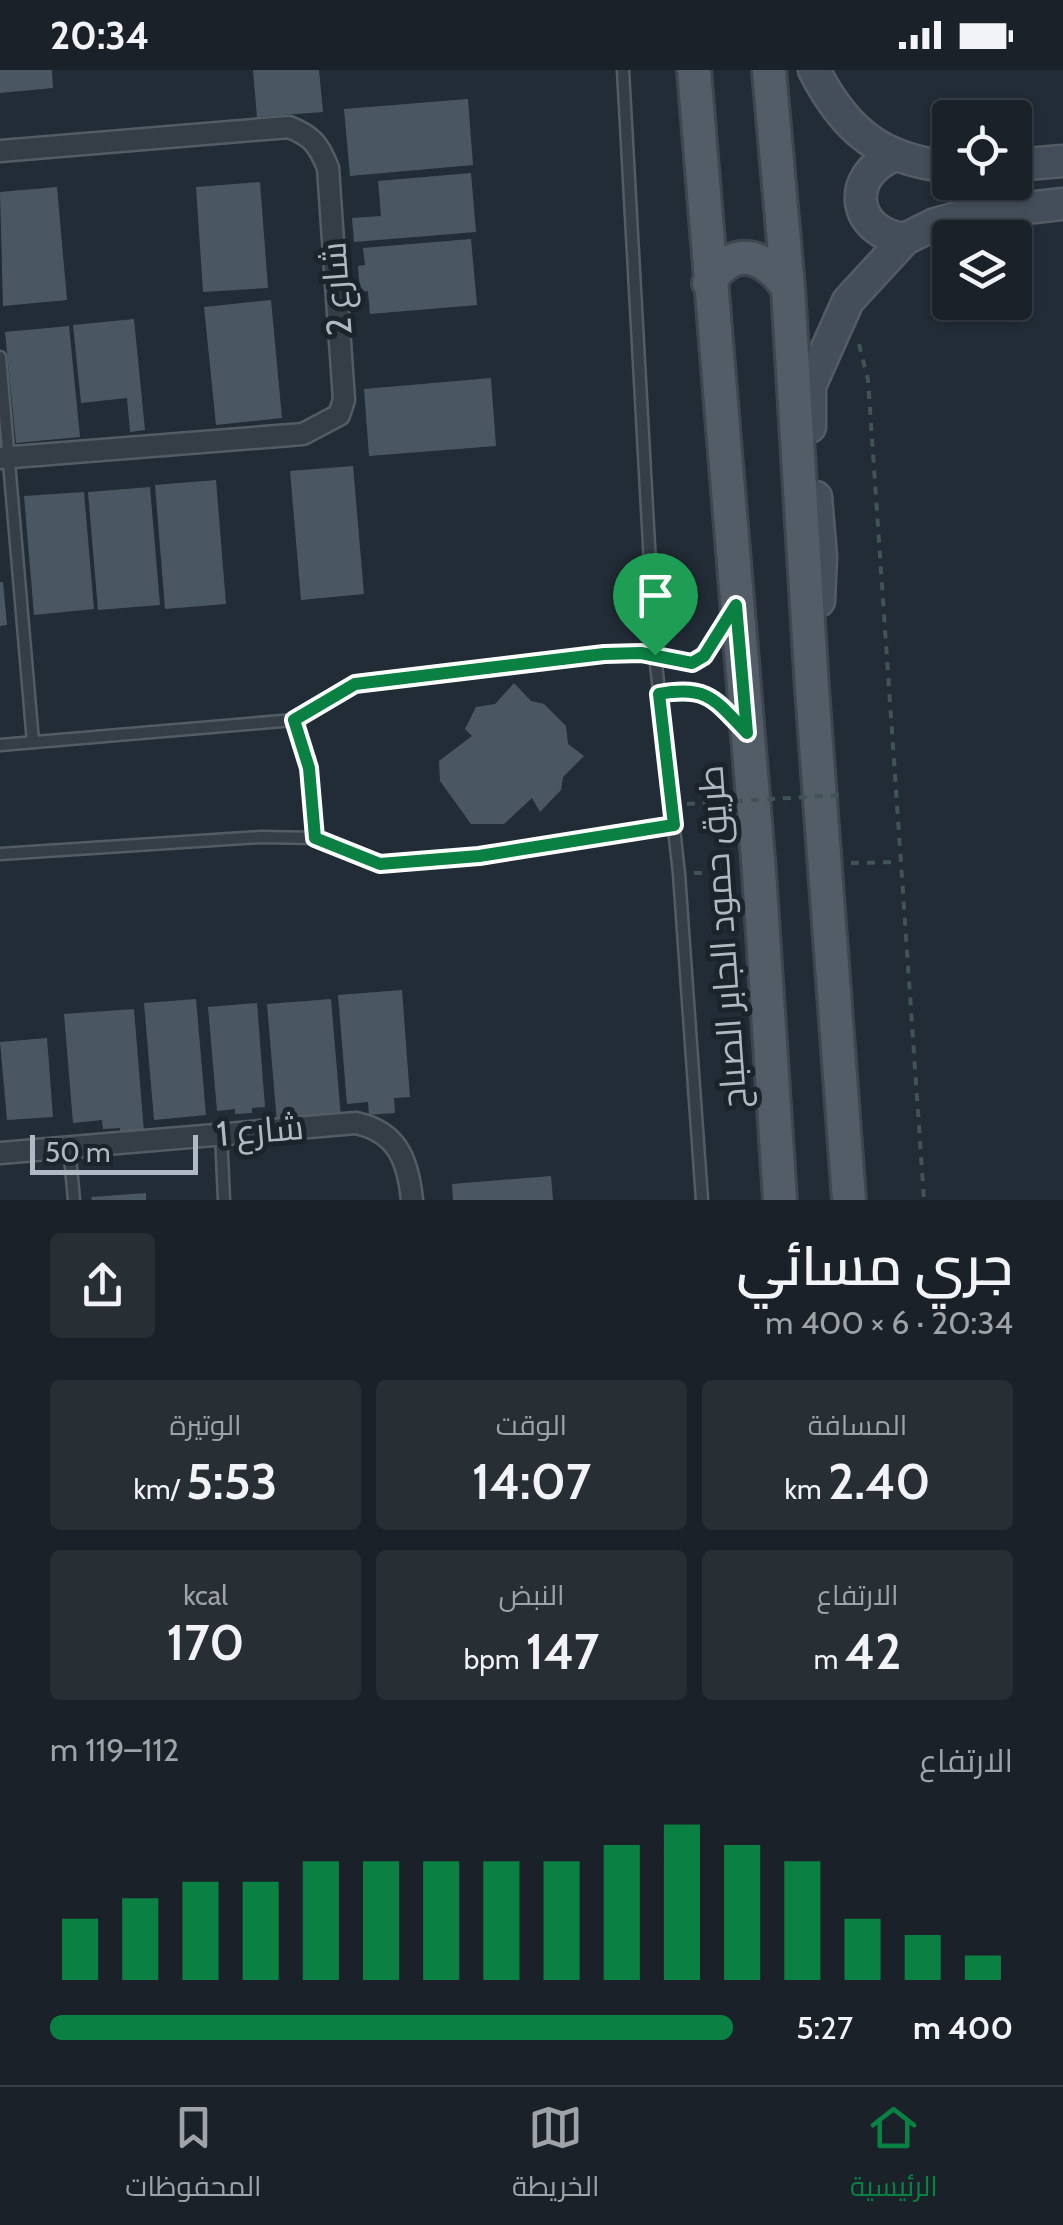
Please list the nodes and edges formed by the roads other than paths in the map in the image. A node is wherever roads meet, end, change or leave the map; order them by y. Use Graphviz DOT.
graph roads {
  1 [pos="623,70"];
  2 [pos="694,70"];
  3 [pos="769,70"];
  4 [pos="814,70"];
  5 [pos="0,151"];
  6 [pos="894,156"];
  7 [pos="1063,160"];
  8 [pos="932,163"];
  9 [pos="1032,163"];
  10 [pos="1063,204"];
  11 [pos="904,239"];
  12 [pos="710,283"];
  13 [pos="788,288"];
  14 [pos="0,357"];
  15 [pos="4,458"];
  16 [pos="736,605"];
  17 [pos="655,655"];
  18 [pos="812,689"];
  19 [pos="659,694"];
  20 [pos="294,720"];
  21 [pos="747,733"];
  22 [pos="33,742"];
  23 [pos="0,745"];
  24 [pos="674,825"];
  25 [pos="315,838"];
  26 [pos="0,854"];
  27 [pos="221,1133"];
  28 [pos="69,1146"];
  29 [pos="0,1152"];
  30 [pos="74,1200"];
  31 [pos="224,1200"];
  32 [pos="412,1200"];
  33 [pos="702,1200"];
  34 [pos="780,1200"];
  35 [pos="849,1200"];
  1 -- 17 [label="lane"];
  2 -- 12 [label="main road, طريق حمود الجابر الصباح"];
  3 -- 13 [label="main road"];
  4 -- 6 [label="street"];
  5 -- 15 [label="street, شارع 2"];
  6 -- 8 [label="street"];
  6 -- 11 [label="street"];
  7 -- 9 [label="street"];
  10 -- 11 [label="street"];
  11 -- 18 [label="street"];
  12 -- 13 [label="main road"];
  12 -- 16 [label="main road, طريق حمود الجابر الصباح"];
  13 -- 18 [label="main road"];
  14 -- 15 [label="lane"];
  15 -- 22 [label="lane"];
  16 -- 17 [label="lane"];
  16 -- 21 [label="main road, طريق حمود الجابر الصباح"];
  17 -- 19 [label="lane"];
  17 -- 20 [label="lane"];
  18 -- 35 [label="main road"];
  19 -- 21 [label="lane"];
  19 -- 24 [label="lane"];
  20 -- 22 [label="lane"];
  20 -- 25 [label="lane"];
  21 -- 34 [label="main road, طريق حمود الجابر الصباح"];
  22 -- 23 [label="lane"];
  24 -- 25 [label="lane"];
  24 -- 33 [label="lane"];
  25 -- 26 [label="lane"];
  27 -- 28 [label="street, شارع 1"];
  27 -- 31 [label="lane"];
  27 -- 32 [label="street, شارع 1"];
  28 -- 29 [label="street, شارع 1"];
  28 -- 30 [label="lane"];
}
